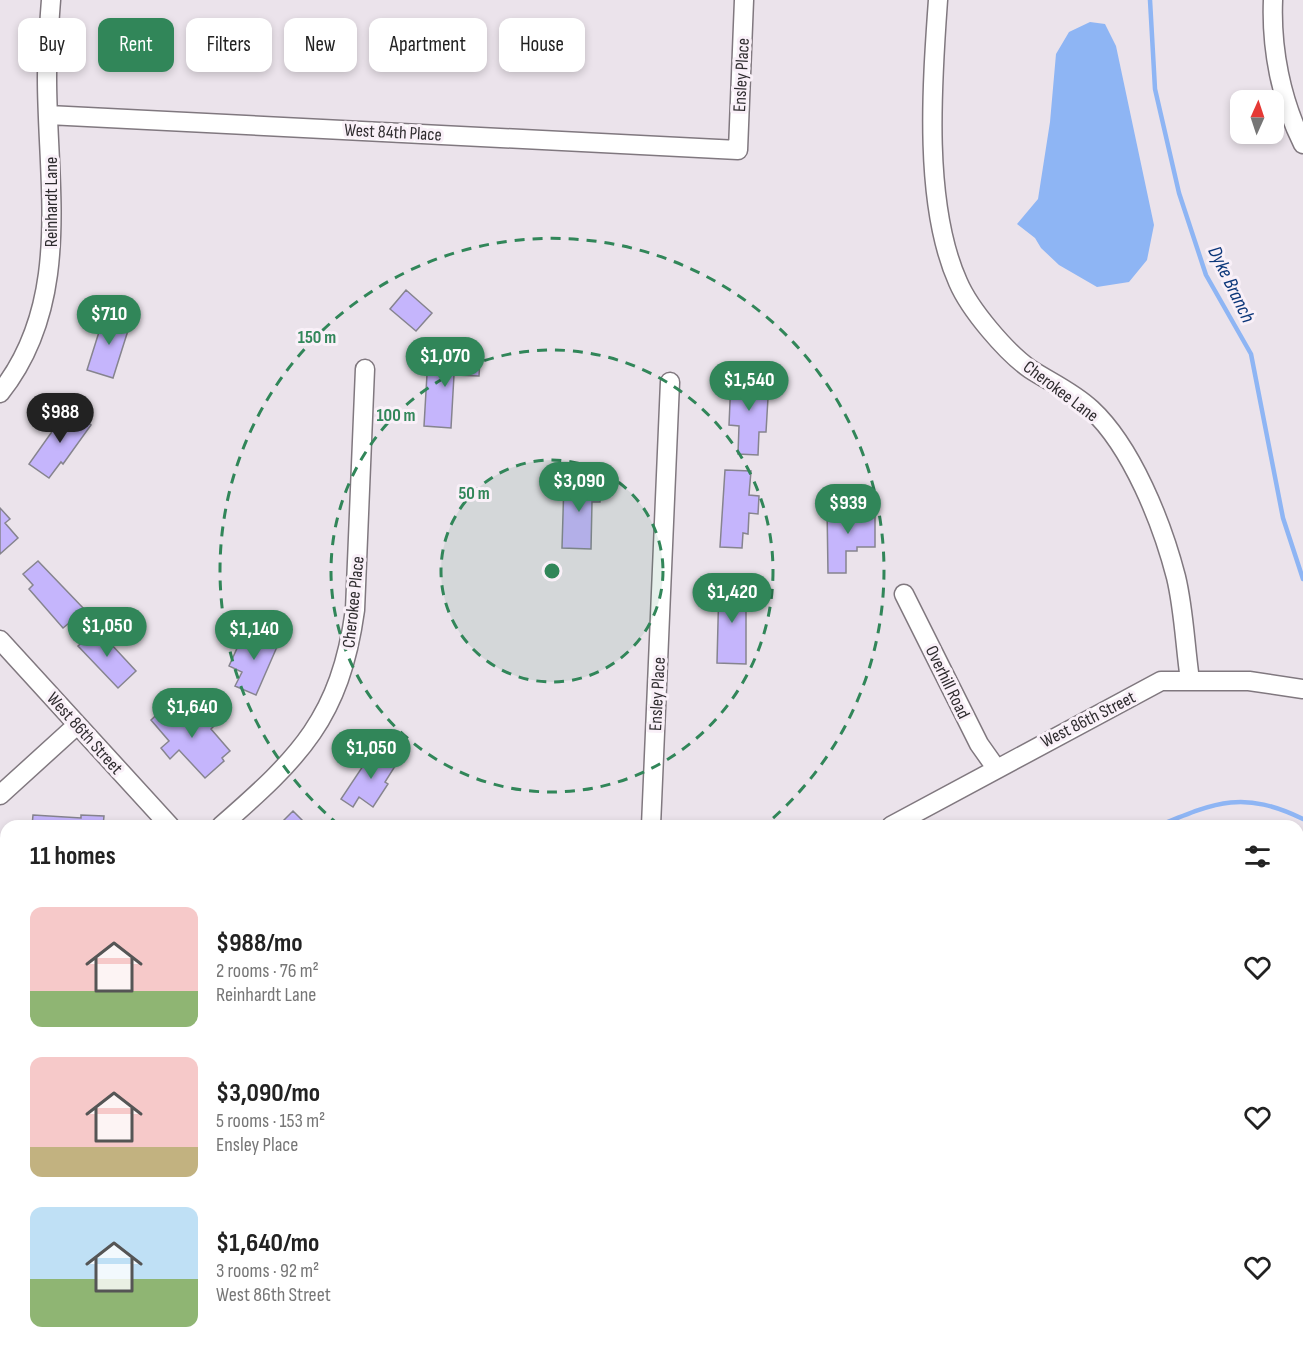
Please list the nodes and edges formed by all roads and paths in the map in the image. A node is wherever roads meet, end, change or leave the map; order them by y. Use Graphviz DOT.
graph roads {
  1 [pos="51,0"];
  2 [pos="744,0"];
  3 [pos="938,0"];
  4 [pos="1273,0"];
  5 [pos="48,115"];
  6 [pos="1303,144"];
  7 [pos="738,150"];
  8 [pos="365,369"];
  9 [pos="670,382"];
  10 [pos="0,393"];
  11 [pos="904,594"];
  12 [pos="0,640"];
  13 [pos="1190,680"];
  14 [pos="1303,689"];
  15 [pos="77,725"];
  16 [pos="996,768"];
  17 [pos="0,795"];
  18 [pos="164,820"];
  19 [pos="228,820"];
  20 [pos="651,820"];
  21 [pos="902,820"];
  1 -- 5 [label="street, Reinhardt Lane"];
  2 -- 7 [label="street, Ensley Place"];
  3 -- 13 [label="street, Cherokee Lane"];
  4 -- 6 [label="street"];
  5 -- 7 [label="street, West 84th Place"];
  5 -- 10 [label="street, Reinhardt Lane"];
  8 -- 19 [label="street, Cherokee Place"];
  9 -- 20 [label="street, Ensley Place"];
  11 -- 16 [label="street, Overhill Road"];
  12 -- 15 [label="street, West 86th Street"];
  13 -- 14 [label="street, West 86th Street"];
  13 -- 16 [label="street, West 86th Street"];
  15 -- 17 [label="street"];
  15 -- 18 [label="street, West 86th Street"];
  16 -- 21 [label="street, West 86th Street"];
}
